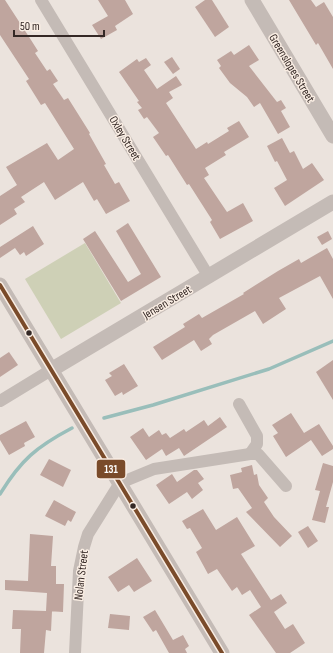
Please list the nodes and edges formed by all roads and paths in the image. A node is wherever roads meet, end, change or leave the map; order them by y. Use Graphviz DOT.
graph roads {
  1 [pos="41,0"];
  2 [pos="252,0"];
  3 [pos="333,136"];
  4 [pos="333,202"];
  5 [pos="209,276"];
  6 [pos="0,285"];
  7 [pos="51,370"];
  8 [pos="0,401"];
  9 [pos="239,404"];
  10 [pos="250,454"];
  11 [pos="120,483"];
  12 [pos="286,486"];
  13 [pos="74,653"];
  14 [pos="222,653"];
  1 -- 5 [label="street, Oxley Street"];
  2 -- 3 [label="street, Greenslopes Street"];
  4 -- 5 [label="street, Jensen Street"];
  5 -- 7 [label="street, Jensen Street"];
  6 -- 7 [label="street"];
  7 -- 8 [label="street, Jensen Street"];
  7 -- 11 [label="street"];
  9 -- 10 [label="street"];
  10 -- 11 [label="street"];
  10 -- 12 [label="street"];
  11 -- 13 [label="street, Nolan Street"];
  11 -- 14 [label="street"];
}
